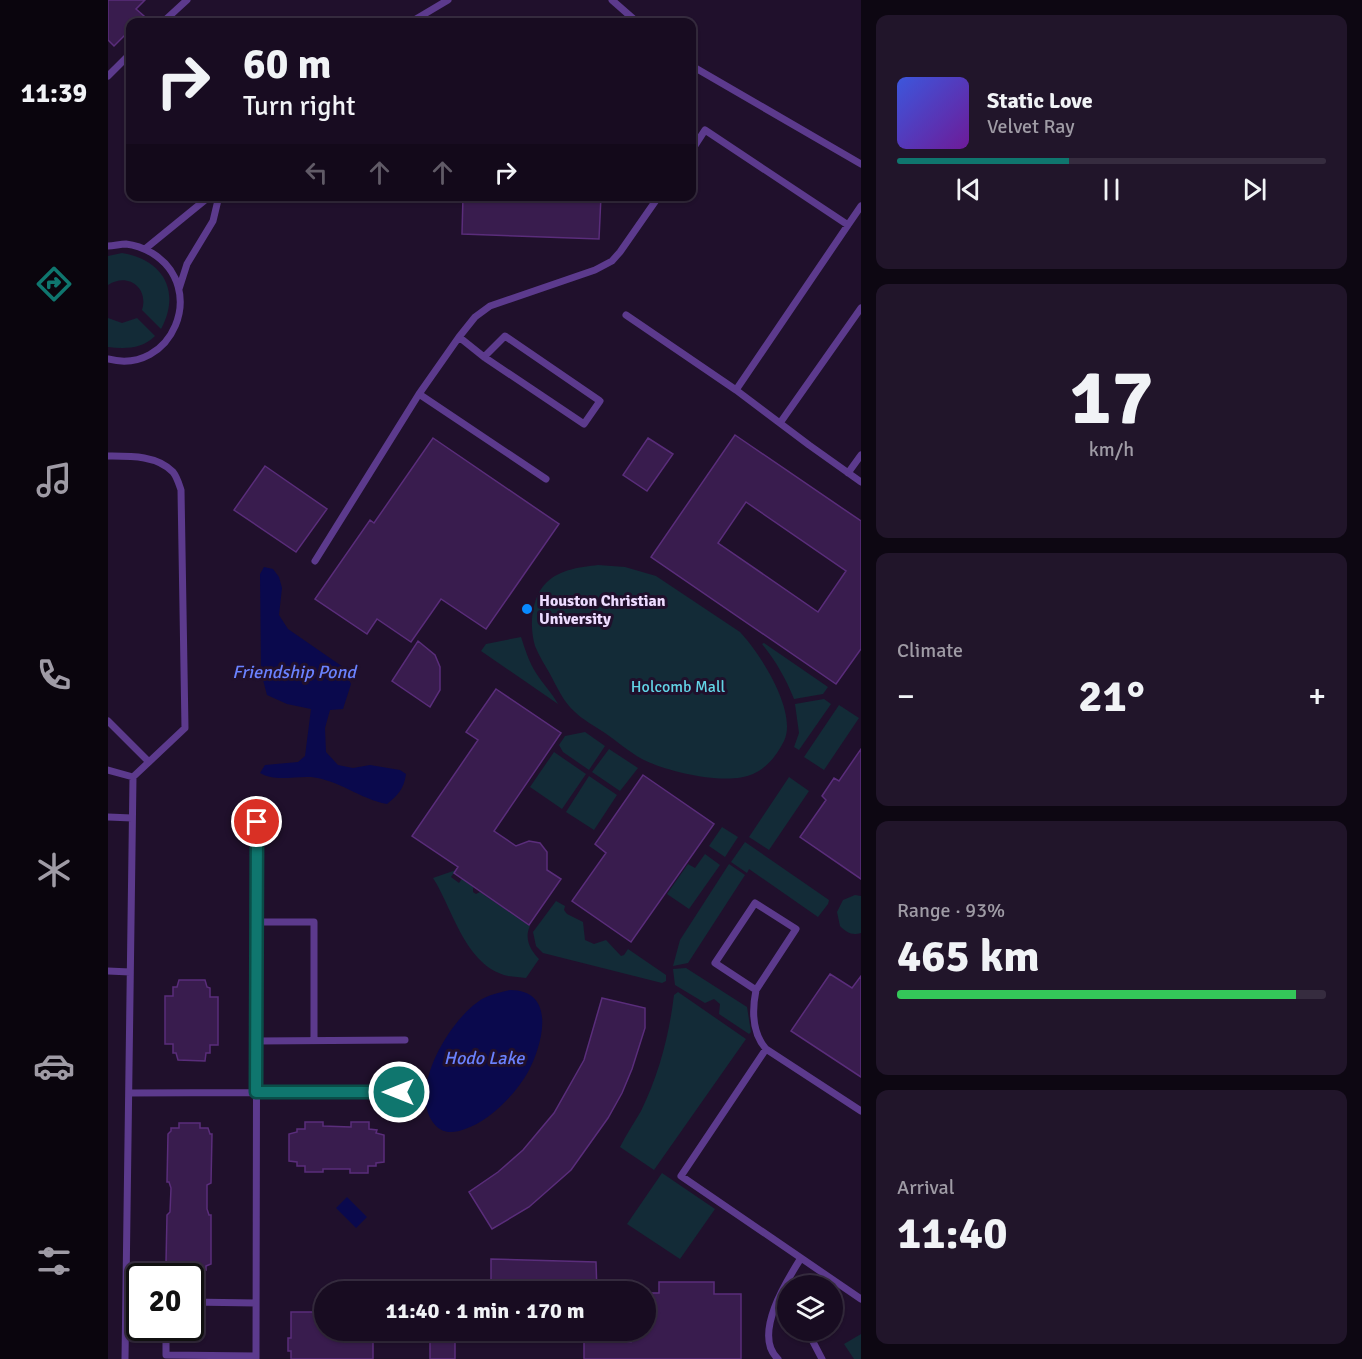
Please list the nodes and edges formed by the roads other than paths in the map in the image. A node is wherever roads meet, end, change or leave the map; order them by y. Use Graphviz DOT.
graph roads {
  1 [pos="187,0"];
  2 [pos="448,0"];
  3 [pos="612,0"];
  4 [pos="167,18"];
  5 [pos="418,18"];
  6 [pos="632,18"];
  7 [pos="126,58"];
  8 [pos="696,68"];
  9 [pos="108,76"];
  10 [pos="696,138"];
  11 [pos="698,140"];
  12 [pos="696,143"];
  13 [pos="861,164"];
  14 [pos="204,201"];
  15 [pos="218,201"];
  16 [pos="656,201"];
  17 [pos="861,206"];
  18 [pos="848,225"];
  19 [pos="108,246"];
  20 [pos="145,249"];
  21 [pos="179,289"];
  22 [pos="861,308"];
  23 [pos="626,315"];
  24 [pos="459,337"];
  25 [pos="484,357"];
  26 [pos="108,358"];
  27 [pos="736,390"];
  28 [pos="419,394"];
  29 [pos="780,423"];
  30 [pos="861,455"];
  31 [pos="108,456"];
  32 [pos="848,473"];
  33 [pos="546,479"];
  34 [pos="861,482"];
  35 [pos="315,561"];
  36 [pos="108,721"];
  37 [pos="149,762"];
  38 [pos="108,770"];
  39 [pos="133,777"];
  40 [pos="108,817"];
  41 [pos="132,818"];
  42 [pos="257,822"];
  43 [pos="256,922"];
  44 [pos="108,971"];
  45 [pos="130,972"];
  46 [pos="756,990"];
  47 [pos="314,1040"];
  48 [pos="405,1040"];
  49 [pos="256,1041"];
  50 [pos="766,1049"];
  51 [pos="256,1092"];
  52 [pos="399,1092"];
  53 [pos="129,1093"];
  54 [pos="861,1111"];
  55 [pos="801,1258"];
  56 [pos="826,1275"];
  57 [pos="843,1287"];
  58 [pos="861,1299"];
  59 [pos="204,1302"];
  60 [pos="256,1303"];
  61 [pos="166,1341"];
  62 [pos="813,1341"];
  63 [pos="256,1358"];
  64 [pos="125,1359"];
  65 [pos="778,1359"];
  66 [pos="822,1359"];
  1 -- 4 [label="lane"];
  2 -- 5 [label="lane"];
  3 -- 6 [label="lane"];
  7 -- 9 [label="lane"];
  8 -- 13 [label="lane"];
  10 -- 11 [label="lane"];
  11 -- 12 [label="lane"];
  11 -- 18 [label="lane"];
  14 -- 20 [label="lane"];
  15 -- 21 [label="lane"];
  16 -- 24 [label="lane"];
  17 -- 18 [label="lane"];
  18 -- 27 [label="lane"];
  19 -- 20 [label="lane"];
  20 -- 21 [label="lane"];
  21 -- 26 [label="lane"];
  22 -- 29 [label="lane"];
  23 -- 27 [label="lane"];
  24 -- 25 [label="lane"];
  24 -- 28 [label="lane"];
  25 -- 25 [label="lane"];
  27 -- 29 [label="lane"];
  28 -- 33 [label="lane"];
  28 -- 35 [label="lane"];
  29 -- 32 [label="lane"];
  30 -- 32 [label="lane"];
  31 -- 37 [label="lane"];
  32 -- 34 [label="lane"];
  36 -- 37 [label="lane"];
  37 -- 39 [label="lane"];
  38 -- 39 [label="lane"];
  39 -- 41 [label="lane"];
  40 -- 41 [label="lane"];
  41 -- 45 [label="lane"];
  42 -- 43 [label="lane"];
  43 -- 47 [label="lane"];
  43 -- 49 [label="lane"];
  44 -- 45 [label="lane"];
  45 -- 53 [label="lane"];
  46 -- 46 [label="lane"];
  46 -- 50 [label="lane"];
  47 -- 48 [label="lane"];
  47 -- 49 [label="lane"];
  49 -- 51 [label="lane"];
  50 -- 54 [label="lane"];
  50 -- 55 [label="lane"];
  51 -- 52 [label="lane"];
  51 -- 53 [label="lane"];
  51 -- 60 [label="lane"];
  53 -- 64 [label="lane"];
  55 -- 56 [label="lane"];
  55 -- 65 [label="lane"];
  57 -- 58 [label="lane"];
  59 -- 60 [label="lane"];
  60 -- 63 [label="lane"];
  61 -- 63 [label="lane"];
  62 -- 66 [label="lane"];
}
